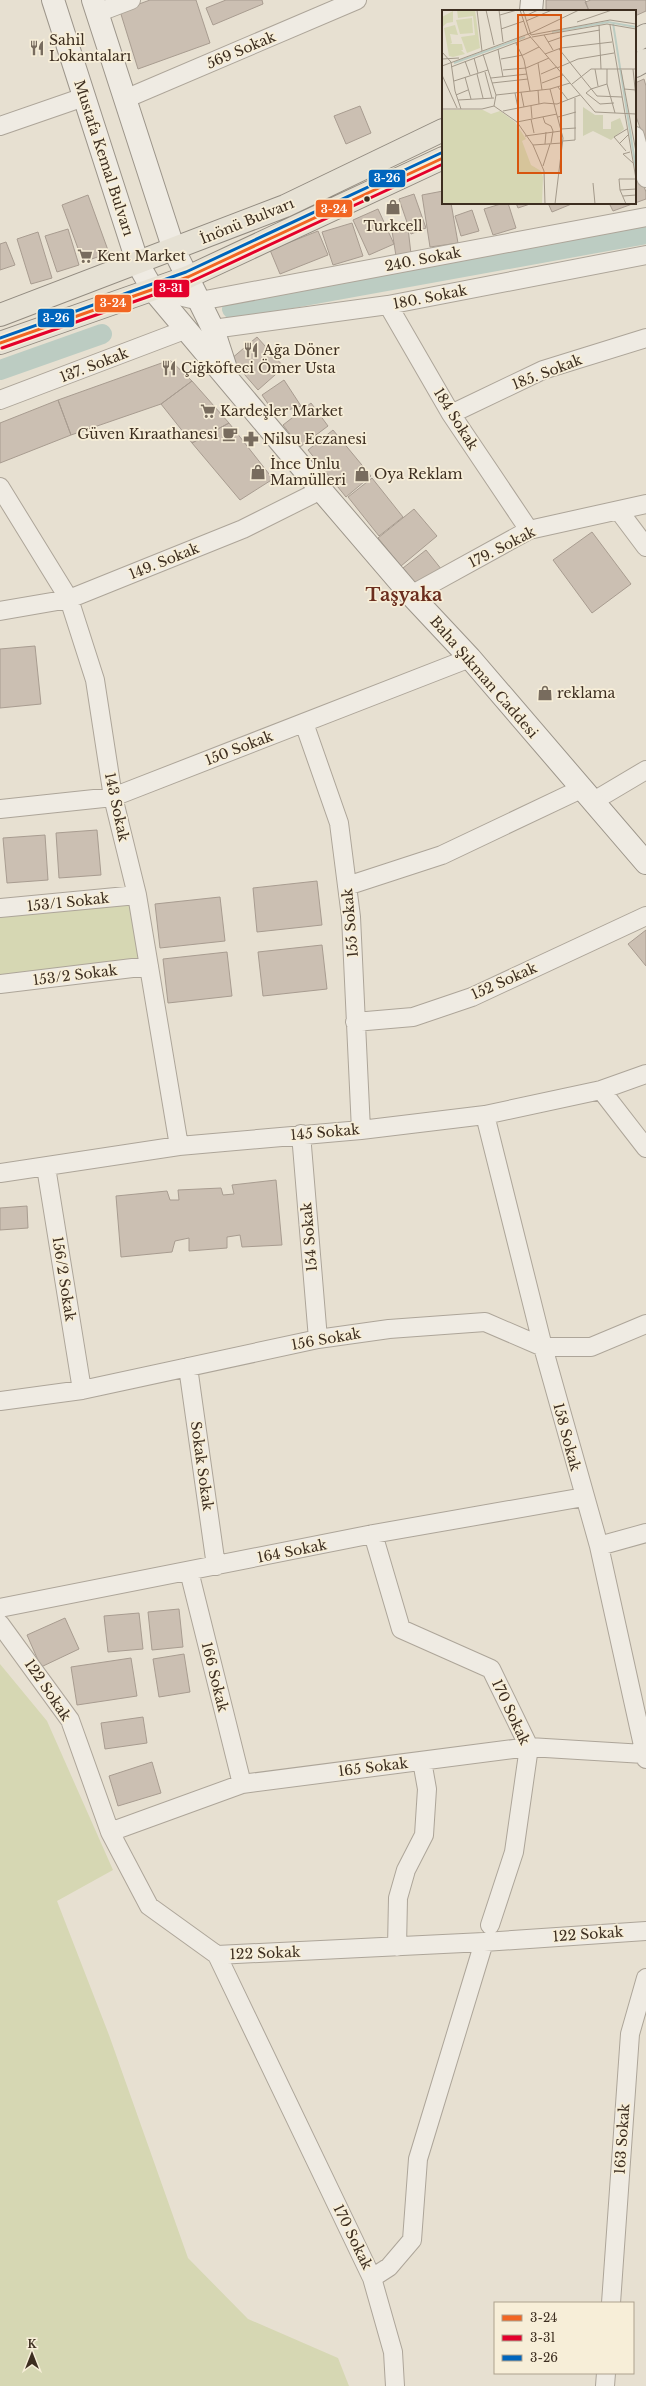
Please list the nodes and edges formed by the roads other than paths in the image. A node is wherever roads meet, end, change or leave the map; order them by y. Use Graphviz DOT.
graph roads {
  1 [pos="53,0"];
  2 [pos="131,0"];
  3 [pos="354,0"];
  4 [pos="532,0"];
  5 [pos="95,6"];
  6 [pos="531,10"];
  7 [pos="646,35"];
  8 [pos="636,40"];
  9 [pos="646,60"];
  10 [pos="636,65"];
  11 [pos="84,97"];
  12 [pos="125,99"];
  13 [pos="0,126"];
  14 [pos="442,130"];
  15 [pos="636,140"];
  16 [pos="442,158"];
  17 [pos="646,178"];
  18 [pos="646,217"];
  19 [pos="174,250"];
  20 [pos="646,255"];
  21 [pos="138,264"];
  22 [pos="188,277"];
  23 [pos="153,290"];
  24 [pos="200,301"];
  25 [pos="388,305"];
  26 [pos="0,315"];
  27 [pos="187,329"];
  28 [pos="213,329"];
  29 [pos="646,338"];
  30 [pos="0,343"];
  31 [pos="230,379"];
  32 [pos="0,400"];
  33 [pos="451,414"];
  34 [pos="321,490"];
  35 [pos="2,494"];
  36 [pos="646,504"];
  37 [pos="619,511"];
  38 [pos="529,530"];
  39 [pos="646,547"];
  40 [pos="411,595"];
  41 [pos="69,599"];
  42 [pos="0,611"];
  43 [pos="470,658"];
  44 [pos="304,723"];
  45 [pos="646,770"];
  46 [pos="586,795"];
  47 [pos="113,797"];
  48 [pos="0,809"];
  49 [pos="646,863"];
  50 [pos="347,886"];
  51 [pos="137,895"];
  52 [pos="0,908"];
  53 [pos="646,916"];
  54 [pos="149,966"];
  55 [pos="0,984"];
  56 [pos="356,1022"];
  57 [pos="646,1074"];
  58 [pos="601,1090"];
  59 [pos="486,1115"];
  60 [pos="361,1130"];
  61 [pos="301,1134"];
  62 [pos="179,1146"];
  63 [pos="646,1148"];
  64 [pos="46,1167"];
  65 [pos="0,1173"];
  66 [pos="646,1324"];
  67 [pos="318,1339"];
  68 [pos="543,1347"];
  69 [pos="188,1367"];
  70 [pos="82,1390"];
  71 [pos="0,1402"];
  72 [pos="584,1497"];
  73 [pos="646,1533"];
  74 [pos="373,1534"];
  75 [pos="599,1546"];
  76 [pos="216,1566"];
  77 [pos="189,1571"];
  78 [pos="0,1608"];
  79 [pos="0,1624"];
  80 [pos="642,1726"];
  81 [pos="529,1748"];
  82 [pos="645,1757"];
  83 [pos="422,1761"];
  84 [pos="242,1784"];
  85 [pos="110,1832"];
  86 [pos="490,1925"];
  87 [pos="646,1931"];
  88 [pos="484,1942"];
  89 [pos="397,1947"];
  90 [pos="217,1955"];
  91 [pos="646,1978"];
  92 [pos="372,2278"];
  93 [pos="611,2302"];
  94 [pos="606,2374"];
  95 [pos="395,2386"];
  96 [pos="605,2386"];
  1 -- 11 [label="main road, Mustafa Kemal Bulvarı"];
  2 -- 5 [label="street"];
  3 -- 12 [label="street, 569 Sokak"];
  4 -- 6 [label="main road"];
  5 -- 12 [label="main road"];
  7 -- 8 [label="main road"];
  9 -- 10 [label="main road"];
  11 -- 13 [label="street"];
  11 -- 21 [label="main road, Mustafa Kemal Bulvarı"];
  12 -- 19 [label="main road"];
  14 -- 19 [label="main road, İnönü Bulvarı"];
  15 -- 17 [label="street"];
  16 -- 22 [label="main road, İnönü Bulvarı"];
  18 -- 24 [label="street, 240. Sokak"];
  19 -- 21 [label="main road, İnönü Bulvarı"];
  19 -- 22 [label="main road"];
  20 -- 25 [label="street, 180. Sokak"];
  21 -- 23 [label="main road, Mustafa Kemal Bulvarı"];
  21 -- 26 [label="main road, İnönü Bulvarı"];
  22 -- 23 [label="main road, İnönü Bulvarı"];
  22 -- 24 [label="main road, Baha Şıkman Caddesi"];
  23 -- 24 [label="street"];
  23 -- 27 [label="main road, Baha Şıkman Caddesi"];
  23 -- 30 [label="main road, İnönü Bulvarı"];
  24 -- 28 [label="main road, Baha Şıkman Caddesi"];
  25 -- 28 [label="street, 180. Sokak"];
  25 -- 33 [label="street, 184 Sokak"];
  27 -- 31 [label="main road, Baha Şıkman Caddesi"];
  27 -- 32 [label="street, 137. Sokak"];
  28 -- 31 [label="main road, Baha Şıkman Caddesi"];
  29 -- 33 [label="street, 185. Sokak"];
  31 -- 34 [label="main road, Baha Şıkman Caddesi"];
  33 -- 38 [label="street, 184 Sokak"];
  34 -- 40 [label="main road, Baha Şıkman Caddesi"];
  34 -- 41 [label="street, 149. Sokak"];
  35 -- 41 [label="street, 143 Sokak"];
  36 -- 37 [label="street, 179. Sokak"];
  37 -- 38 [label="street, 179. Sokak"];
  37 -- 39 [label="street"];
  38 -- 40 [label="street, 179. Sokak"];
  40 -- 43 [label="main road, Baha Şıkman Caddesi"];
  41 -- 42 [label="street, 149. Sokak"];
  41 -- 47 [label="street, 143 Sokak"];
  43 -- 44 [label="street, 150 Sokak"];
  43 -- 46 [label="main road, Baha Şıkman Caddesi"];
  44 -- 47 [label="street, 150 Sokak"];
  44 -- 50 [label="street, 155 Sokak"];
  45 -- 46 [label="street"];
  46 -- 49 [label="main road, Baha Şıkman Caddesi"];
  46 -- 50 [label="street"];
  47 -- 48 [label="street, 150 Sokak"];
  47 -- 51 [label="street, 143 Sokak"];
  50 -- 56 [label="street, 155 Sokak"];
  51 -- 52 [label="street, 153/1 Sokak"];
  51 -- 54 [label="street, 143 Sokak"];
  53 -- 56 [label="street, 152 Sokak"];
  54 -- 55 [label="street, 153/2 Sokak"];
  54 -- 62 [label="street, 143 Sokak"];
  56 -- 60 [label="street, 155 Sokak"];
  57 -- 58 [label="street, 145 Sokak"];
  58 -- 59 [label="street, 145 Sokak"];
  58 -- 63 [label="street"];
  59 -- 60 [label="street, 145 Sokak"];
  59 -- 68 [label="street, 158 Sokak"];
  60 -- 61 [label="street, 145 Sokak"];
  61 -- 62 [label="street, 145 Sokak"];
  61 -- 67 [label="street, 154 Sokak"];
  62 -- 64 [label="street, 145 Sokak"];
  64 -- 65 [label="street, 145 Sokak"];
  64 -- 70 [label="street, 156/2 Sokak"];
  66 -- 68 [label="street, 156 Sokak"];
  67 -- 68 [label="street, 156 Sokak"];
  67 -- 69 [label="street, 156 Sokak"];
  68 -- 72 [label="street, 158 Sokak"];
  69 -- 70 [label="street, 156 Sokak"];
  69 -- 76 [label="street, Sokak Sokak"];
  70 -- 71 [label="street, 156 Sokak"];
  72 -- 74 [label="street, 164 Sokak"];
  72 -- 75 [label="street, 158 Sokak"];
  73 -- 75 [label="street"];
  74 -- 76 [label="street, 164 Sokak"];
  74 -- 81 [label="street, 170 Sokak"];
  75 -- 80 [label="street, 158 Sokak"];
  76 -- 77 [label="street, 164 Sokak"];
  77 -- 78 [label="street, 164 Sokak"];
  77 -- 84 [label="street, 166 Sokak"];
  79 -- 85 [label="street, 122 Sokak"];
  80 -- 82 [label="street, 158 Sokak"];
  81 -- 82 [label="street, 165 Sokak"];
  81 -- 83 [label="street, 165 Sokak"];
  81 -- 86 [label="street, 170 Sokak"];
  83 -- 84 [label="street, 165 Sokak"];
  83 -- 89 [label="street"];
  84 -- 85 [label="street, 165 Sokak"];
  85 -- 90 [label="street, 122 Sokak"];
  87 -- 88 [label="street, 122 Sokak"];
  88 -- 89 [label="street, 122 Sokak"];
  88 -- 92 [label="street, 170 Sokak"];
  89 -- 90 [label="street, 122 Sokak"];
  90 -- 92 [label="street, 170 Sokak"];
  91 -- 93 [label="street, 163 Sokak"];
  92 -- 95 [label="street"];
  94 -- 96 [label="street"];
}
